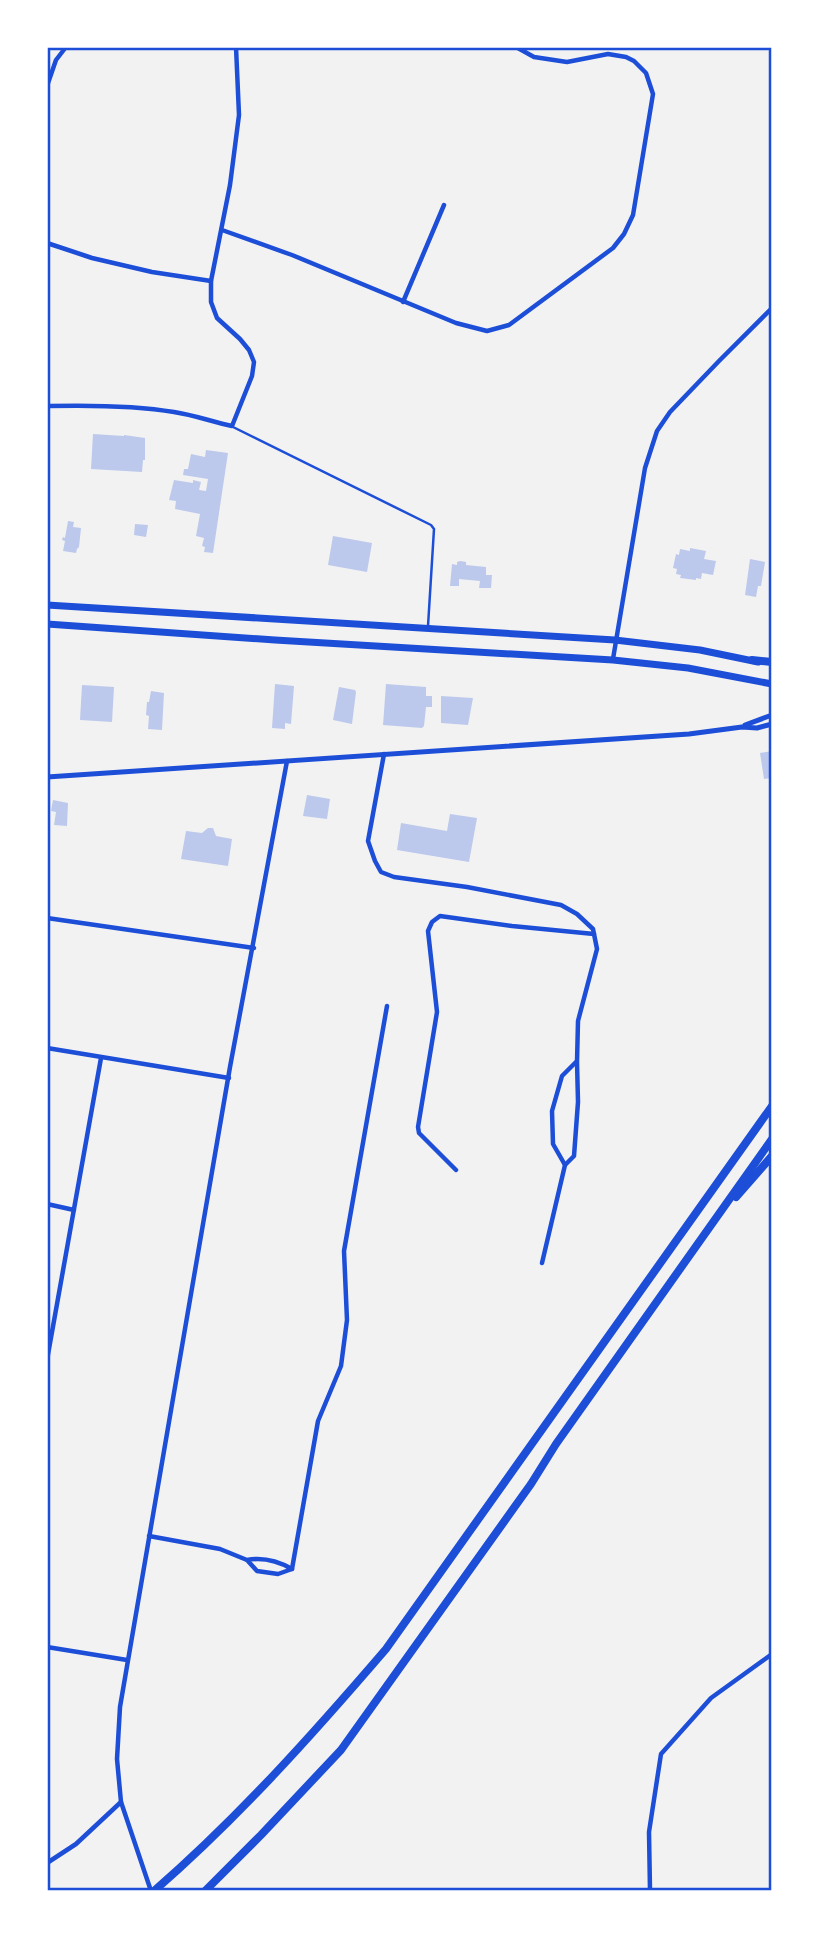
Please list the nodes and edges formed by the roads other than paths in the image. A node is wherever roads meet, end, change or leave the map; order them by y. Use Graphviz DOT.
graph roads {
  1 [pos="66,47"];
  2 [pos="236,47"];
  3 [pos="516,47"];
  4 [pos="47,86"];
  5 [pos="444,205"];
  6 [pos="222,230"];
  7 [pos="47,243"];
  8 [pos="211,281"];
  9 [pos="403,302"];
  10 [pos="772,308"];
  11 [pos="47,406"];
  12 [pos="232,426"];
  13 [pos="47,605"];
  14 [pos="47,624"];
  15 [pos="428,629"];
  16 [pos="615,640"];
  17 [pos="613,660"];
  18 [pos="752,660"];
  19 [pos="772,664"];
  20 [pos="772,684"];
  21 [pos="770,714"];
  22 [pos="772,724"];
  23 [pos="742,727"];
  24 [pos="384,754"];
  25 [pos="287,761"];
  26 [pos="47,776"];
  27 [pos="47,918"];
  28 [pos="594,934"];
  29 [pos="254,948"];
  30 [pos="387,1006"];
  31 [pos="47,1048"];
  32 [pos="101,1058"];
  33 [pos="576,1062"];
  34 [pos="229,1078"];
  35 [pos="772,1106"];
  36 [pos="772,1139"];
  37 [pos="772,1156"];
  38 [pos="565,1165"];
  39 [pos="456,1170"];
  40 [pos="47,1204"];
  41 [pos="74,1210"];
  42 [pos="709,1228"];
  43 [pos="542,1263"];
  44 [pos="49,1337"];
  45 [pos="47,1360"];
  46 [pos="149,1536"];
  47 [pos="247,1560"];
  48 [pos="292,1569"];
  49 [pos="47,1647"];
  50 [pos="772,1654"];
  51 [pos="127,1660"];
  52 [pos="121,1802"];
  53 [pos="47,1863"];
  54 [pos="206,1889"];
  55 [pos="153,1891"];
  56 [pos="650,1891"];
  1 -- 4 [label="street"];
  2 -- 6 [label="street"];
  3 -- 9 [label="street"];
  5 -- 9 [label="street"];
  6 -- 8 [label="street"];
  6 -- 9 [label="street"];
  7 -- 8 [label="street"];
  8 -- 12 [label="street"];
  10 -- 16 [label="street"];
  11 -- 12 [label="street"];
  12 -- 15 [label="lane"];
  13 -- 15 [label="main road"];
  14 -- 17 [label="main road"];
  15 -- 16 [label="main road"];
  16 -- 17 [label="street"];
  16 -- 18 [label="main road"];
  17 -- 20 [label="main road"];
  18 -- 19 [label="highway"];
  21 -- 23 [label="street"];
  22 -- 23 [label="street"];
  23 -- 24 [label="street"];
  24 -- 25 [label="street"];
  24 -- 28 [label="street"];
  25 -- 26 [label="street"];
  25 -- 29 [label="street"];
  27 -- 29 [label="street"];
  28 -- 33 [label="street"];
  28 -- 39 [label="street"];
  29 -- 34 [label="street"];
  30 -- 48 [label="street"];
  31 -- 32 [label="street"];
  32 -- 34 [label="street"];
  32 -- 41 [label="street"];
  33 -- 38 [label="street"];
  33 -- 38 [label="street"];
  34 -- 46 [label="street"];
  35 -- 55 [label="highway"];
  36 -- 42 [label="highway"];
  37 -- 42 [label="highway"];
  38 -- 43 [label="street"];
  40 -- 41 [label="street"];
  41 -- 44 [label="street"];
  42 -- 54 [label="highway"];
  44 -- 45 [label="street"];
  46 -- 47 [label="street"];
  46 -- 51 [label="street"];
  47 -- 48 [label="street"];
  47 -- 48 [label="street"];
  49 -- 51 [label="street"];
  50 -- 56 [label="street"];
  51 -- 52 [label="street"];
  52 -- 53 [label="street"];
  52 -- 55 [label="street"];
}
